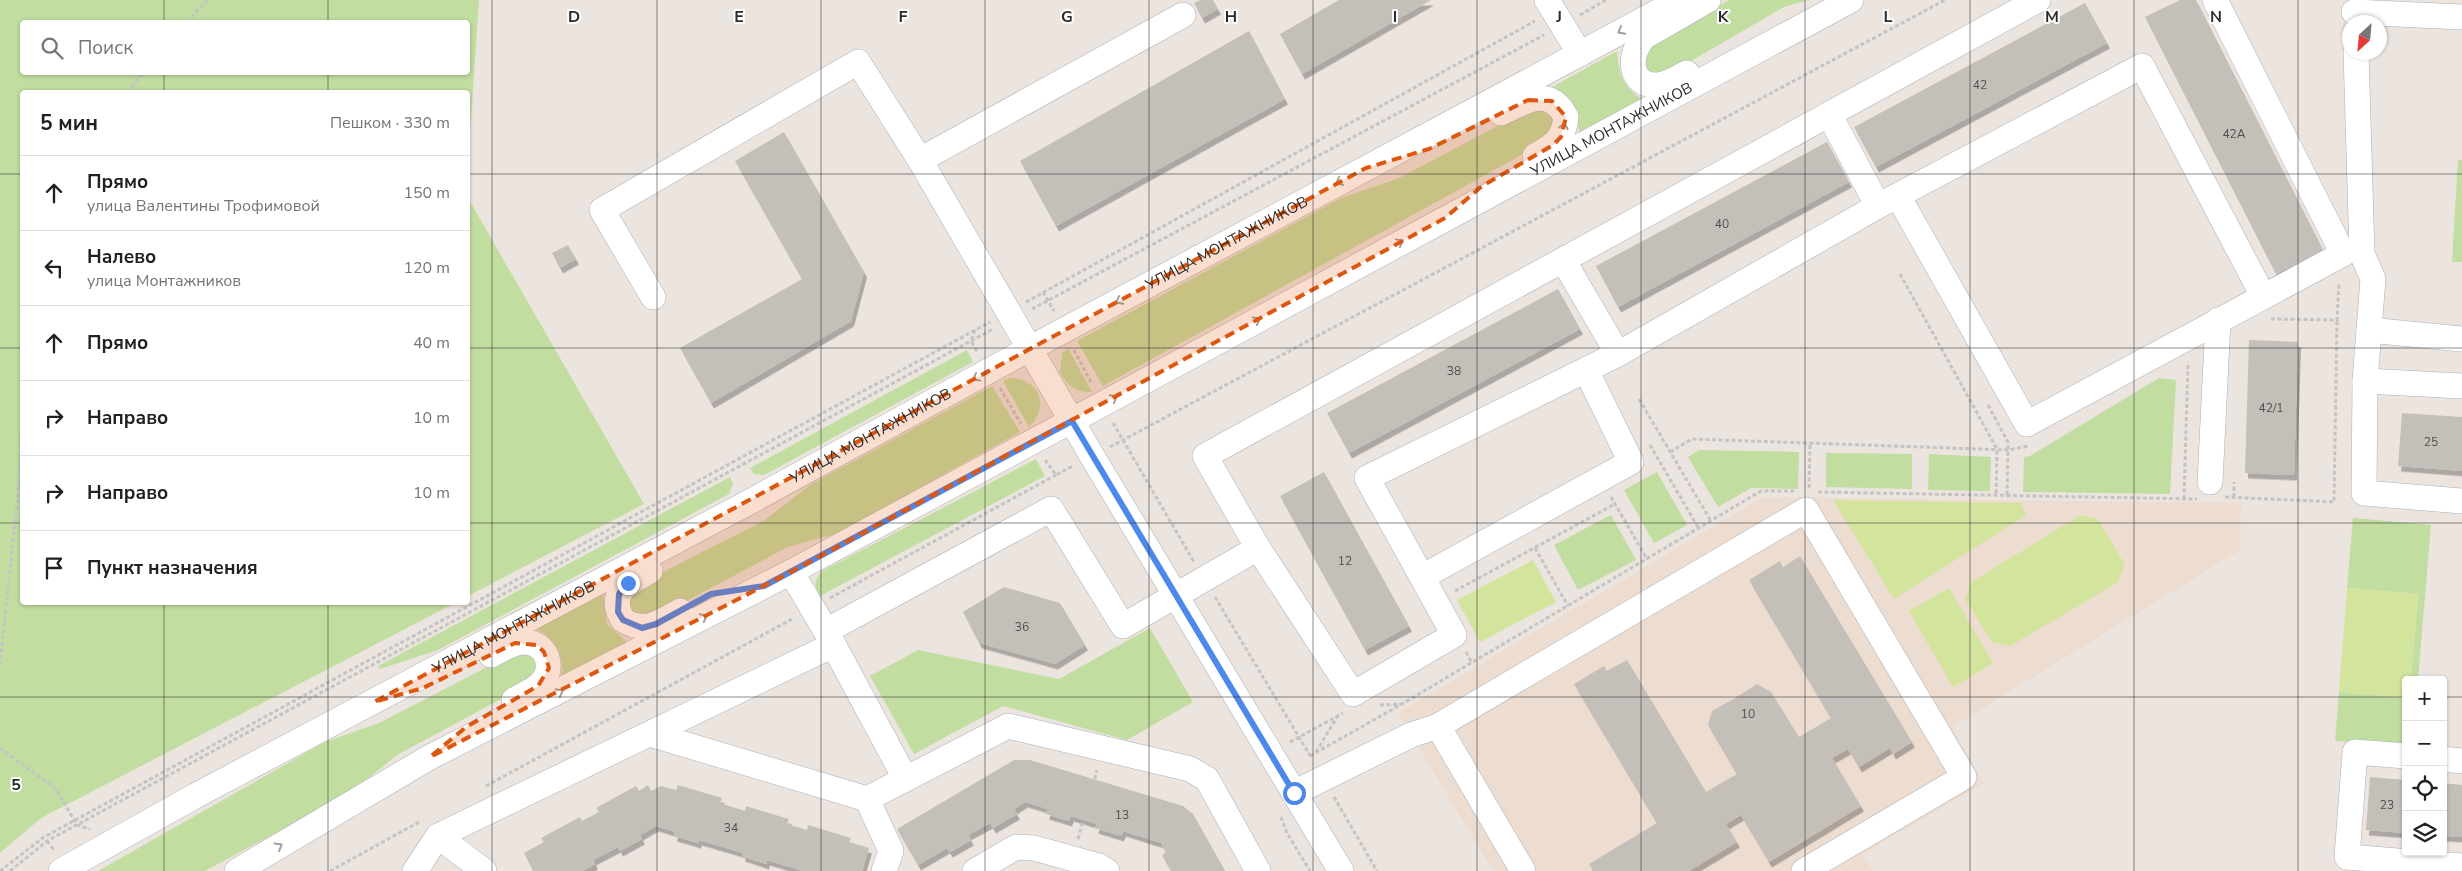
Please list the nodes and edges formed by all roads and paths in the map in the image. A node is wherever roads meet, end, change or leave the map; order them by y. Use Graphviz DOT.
graph roads {
  1 [pos="207,0"];
  2 [pos="1606,0"];
  3 [pos="1680,0"];
  4 [pos="1708,0"];
  5 [pos="1851,0"];
  6 [pos="1945,0"];
  7 [pos="2038,0"];
  8 [pos="2215,0"];
  9 [pos="1554,12"];
  10 [pos="2354,12"];
  11 [pos="1183,15"];
  12 [pos="2462,17"];
  13 [pos="189,20"];
  14 [pos="1808,23"];
  15 [pos="1580,54"];
  16 [pos="2356,60"];
  17 [pos="141,75"];
  18 [pos="129,90"];
  19 [pos="1829,114"];
  20 [pos="920,160"];
  21 [pos="1366,168"];
  22 [pos="1888,201"];
  23 [pos="1445,218"];
  24 [pos="2353,254"];
  25 [pos="1563,260"];
  26 [pos="1900,274"];
  27 [pos="2339,281"];
  28 [pos="653,298"];
  29 [pos="2262,308"];
  30 [pos="1010,316"];
  31 [pos="2218,320"];
  32 [pos="2337,320"];
  33 [pos="2369,330"];
  34 [pos="2462,338"];
  35 [pos="1029,349"];
  36 [pos="1618,354"];
  37 [pos="2181,363"];
  38 [pos="1586,370"];
  39 [pos="2366,380"];
  40 [pos="2462,386"];
  41 [pos="1985,398"];
  42 [pos="1640,399"];
  43 [pos="1072,421"];
  44 [pos="1122,440"];
  45 [pos="1649,444"];
  46 [pos="1810,444"];
  47 [pos="2032,444"];
  48 [pos="1997,449"];
  49 [pos="2008,450"];
  50 [pos="1670,452"];
  51 [pos="1657,458"];
  52 [pos="20,463"];
  53 [pos="1649,463"];
  54 [pos="1056,475"];
  55 [pos="2218,489"];
  56 [pos="1800,491"];
  57 [pos="1610,496"];
  58 [pos="1996,496"];
  59 [pos="2007,497"];
  60 [pos="2234,497"];
  61 [pos="2184,499"];
  62 [pos="2462,501"];
  63 [pos="1614,504"];
  64 [pos="742,506"];
  65 [pos="1711,522"];
  66 [pos="1699,529"];
  67 [pos="1258,548"];
  68 [pos="1535,548"];
  69 [pos="1647,559"];
  70 [pos="791,572"];
  71 [pos="1422,578"];
  72 [pos="764,586"];
  73 [pos="1454,592"];
  74 [pos="1176,597"];
  75 [pos="1568,606"];
  76 [pos="812,608"];
  77 [pos="829,638"];
  78 [pos="1465,650"];
  79 [pos="1472,663"];
  80 [pos="0,665"];
  81 [pos="374,702"];
  82 [pos="1337,717"];
  83 [pos="1438,726"];
  84 [pos="650,734"];
  85 [pos="0,748"];
  86 [pos="1316,753"];
  87 [pos="1310,756"];
  88 [pos="2402,756"];
  89 [pos="430,757"];
  90 [pos="2447,759"];
  91 [pos="2462,761"];
  92 [pos="905,778"];
  93 [pos="479,790"];
  94 [pos="1294,793"];
  95 [pos="868,800"];
  96 [pos="74,821"];
  97 [pos="78,825"];
  98 [pos="432,827"];
  99 [pos="95,828"];
  100 [pos="2462,866"];
  101 [pos="1101,869"];
  102 [pos="0,871"];
  103 [pos="10,871"];
  104 [pos="61,871"];
  105 [pos="238,871"];
  106 [pos="330,871"];
  107 [pos="415,871"];
  108 [pos="484,871"];
  109 [pos="884,871"];
  110 [pos="975,871"];
  111 [pos="1258,871"];
  112 [pos="1341,871"];
  113 [pos="1523,871"];
  114 [pos="1804,871"];
  1 -- 13 [label="path"];
  2 -- 9 [label="path"];
  3 -- 15 [label="street, УЛИЦА МОНТАЖНИКОВ, one-way"];
  4 -- 14 [label="street"];
  5 -- 14 [label="street, УЛИЦА МОНТАЖНИКОВ"];
  6 -- 44 [label="path"];
  7 -- 19 [label="street"];
  8 -- 24 [label="street"];
  9 -- 15 [label="street"];
  9 -- 30 [label="path"];
  9 -- 30 [label="path"];
  10 -- 12 [label="street"];
  11 -- 20 [label="street"];
  14 -- 23 [label="street, УЛИЦА МОНТАЖНИКОВ"];
  15 -- 21 [label="street, УЛИЦА МОНТАЖНИКОВ"];
  16 -- 24 [label="street"];
  17 -- 18 [label="path"];
  19 -- 22 [label="street"];
  19 -- 25 [label="street"];
  20 -- 28 [label="street"];
  20 -- 30 [label="street"];
  23 -- 21 [label="street, one-way"];
  21 -- 35 [label="street, УЛИЦА МОНТАЖНИКОВ, one-way"];
  22 -- 29 [label="street"];
  22 -- 31 [label="street"];
  22 -- 36 [label="street"];
  43 -- 23 [label="street, УЛИЦА МОНТАЖНИКОВ, one-way"];
  24 -- 29 [label="street"];
  24 -- 33 [label="street"];
  25 -- 36 [label="street"];
  25 -- 67 [label="street"];
  26 -- 48 [label="path"];
  27 -- 32 [label="path"];
  29 -- 31 [label="street"];
  29 -- 32 [label="path"];
  30 -- 35 [label="street"];
  30 -- 96 [label="path"];
  30 -- 97 [label="path"];
  31 -- 55 [label="street"];
  32 -- 60 [label="path"];
  33 -- 34 [label="street"];
  33 -- 39 [label="street"];
  35 -- 43 [label="street"];
  35 -- 64 [label="street, УЛИЦА МОНТАЖНИКОВ, one-way"];
  36 -- 38 [label="street"];
  37 -- 61 [label="path"];
  38 -- 71 [label="street"];
  38 -- 71 [label="street"];
  39 -- 40 [label="street"];
  39 -- 62 [label="street"];
  41 -- 49 [label="path"];
  42 -- 50 [label="path"];
  43 -- 70 [label="street, УЛИЦА МОНТАЖНИКОВ"];
  43 -- 74 [label="street"];
  45 -- 51 [label="path"];
  46 -- 48 [label="path"];
  46 -- 50 [label="path"];
  46 -- 58 [label="path"];
  47 -- 49 [label="path"];
  48 -- 49 [label="path"];
  48 -- 58 [label="path"];
  49 -- 59 [label="path"];
  50 -- 65 [label="path"];
  51 -- 53 [label="path"];
  51 -- 66 [label="path"];
  52 -- 80 [label="path"];
  54 -- 76 [label="path"];
  55 -- 60 [label="path"];
  55 -- 60 [label="path"];
  55 -- 61 [label="path"];
  56 -- 65 [label="path"];
  57 -- 63 [label="path"];
  58 -- 59 [label="path"];
  59 -- 61 [label="path"];
  63 -- 68 [label="path"];
  63 -- 69 [label="path"];
  64 -- 72 [label="street"];
  64 -- 81 [label="street, УЛИЦА МОНТАЖНИКОВ"];
  65 -- 66 [label="path"];
  66 -- 69 [label="path"];
  67 -- 71 [label="street"];
  67 -- 74 [label="street"];
  68 -- 73 [label="path"];
  68 -- 75 [label="path"];
  69 -- 75 [label="path"];
  70 -- 72 [label="street, УЛИЦА МОНТАЖНИКОВ"];
  70 -- 76 [label="street"];
  89 -- 72 [label="street, УЛИЦА МОНТАЖНИКОВ, one-way"];
  74 -- 77 [label="street"];
  74 -- 94 [label="street"];
  75 -- 79 [label="path"];
  76 -- 77 [label="street"];
  76 -- 93 [label="path"];
  77 -- 84 [label="street"];
  77 -- 92 [label="street"];
  78 -- 79 [label="path"];
  79 -- 86 [label="path"];
  81 -- 89 [label="street"];
  81 -- 104 [label="street, УЛИЦА МОНТАЖНИКОВ"];
  82 -- 86 [label="path"];
  83 -- 94 [label="street"];
  83 -- 113 [label="street"];
  83 -- 114 [label="street"];
  84 -- 95 [label="street"];
  84 -- 98 [label="street"];
  85 -- 96 [label="path"];
  86 -- 87 [label="path"];
  88 -- 100 [label="street"];
  105 -- 89 [label="street, УЛИЦА МОНТАЖНИКОВ, one-way"];
  90 -- 91 [label="street"];
  92 -- 95 [label="street"];
  92 -- 111 [label="street"];
  94 -- 112 [label="street"];
  95 -- 109 [label="street"];
  96 -- 97 [label="path"];
  96 -- 102 [label="path"];
  97 -- 99 [label="path"];
  97 -- 103 [label="path"];
  98 -- 106 [label="path"];
  98 -- 107 [label="street"];
  98 -- 108 [label="street"];
  101 -- 110 [label="street"];
}
